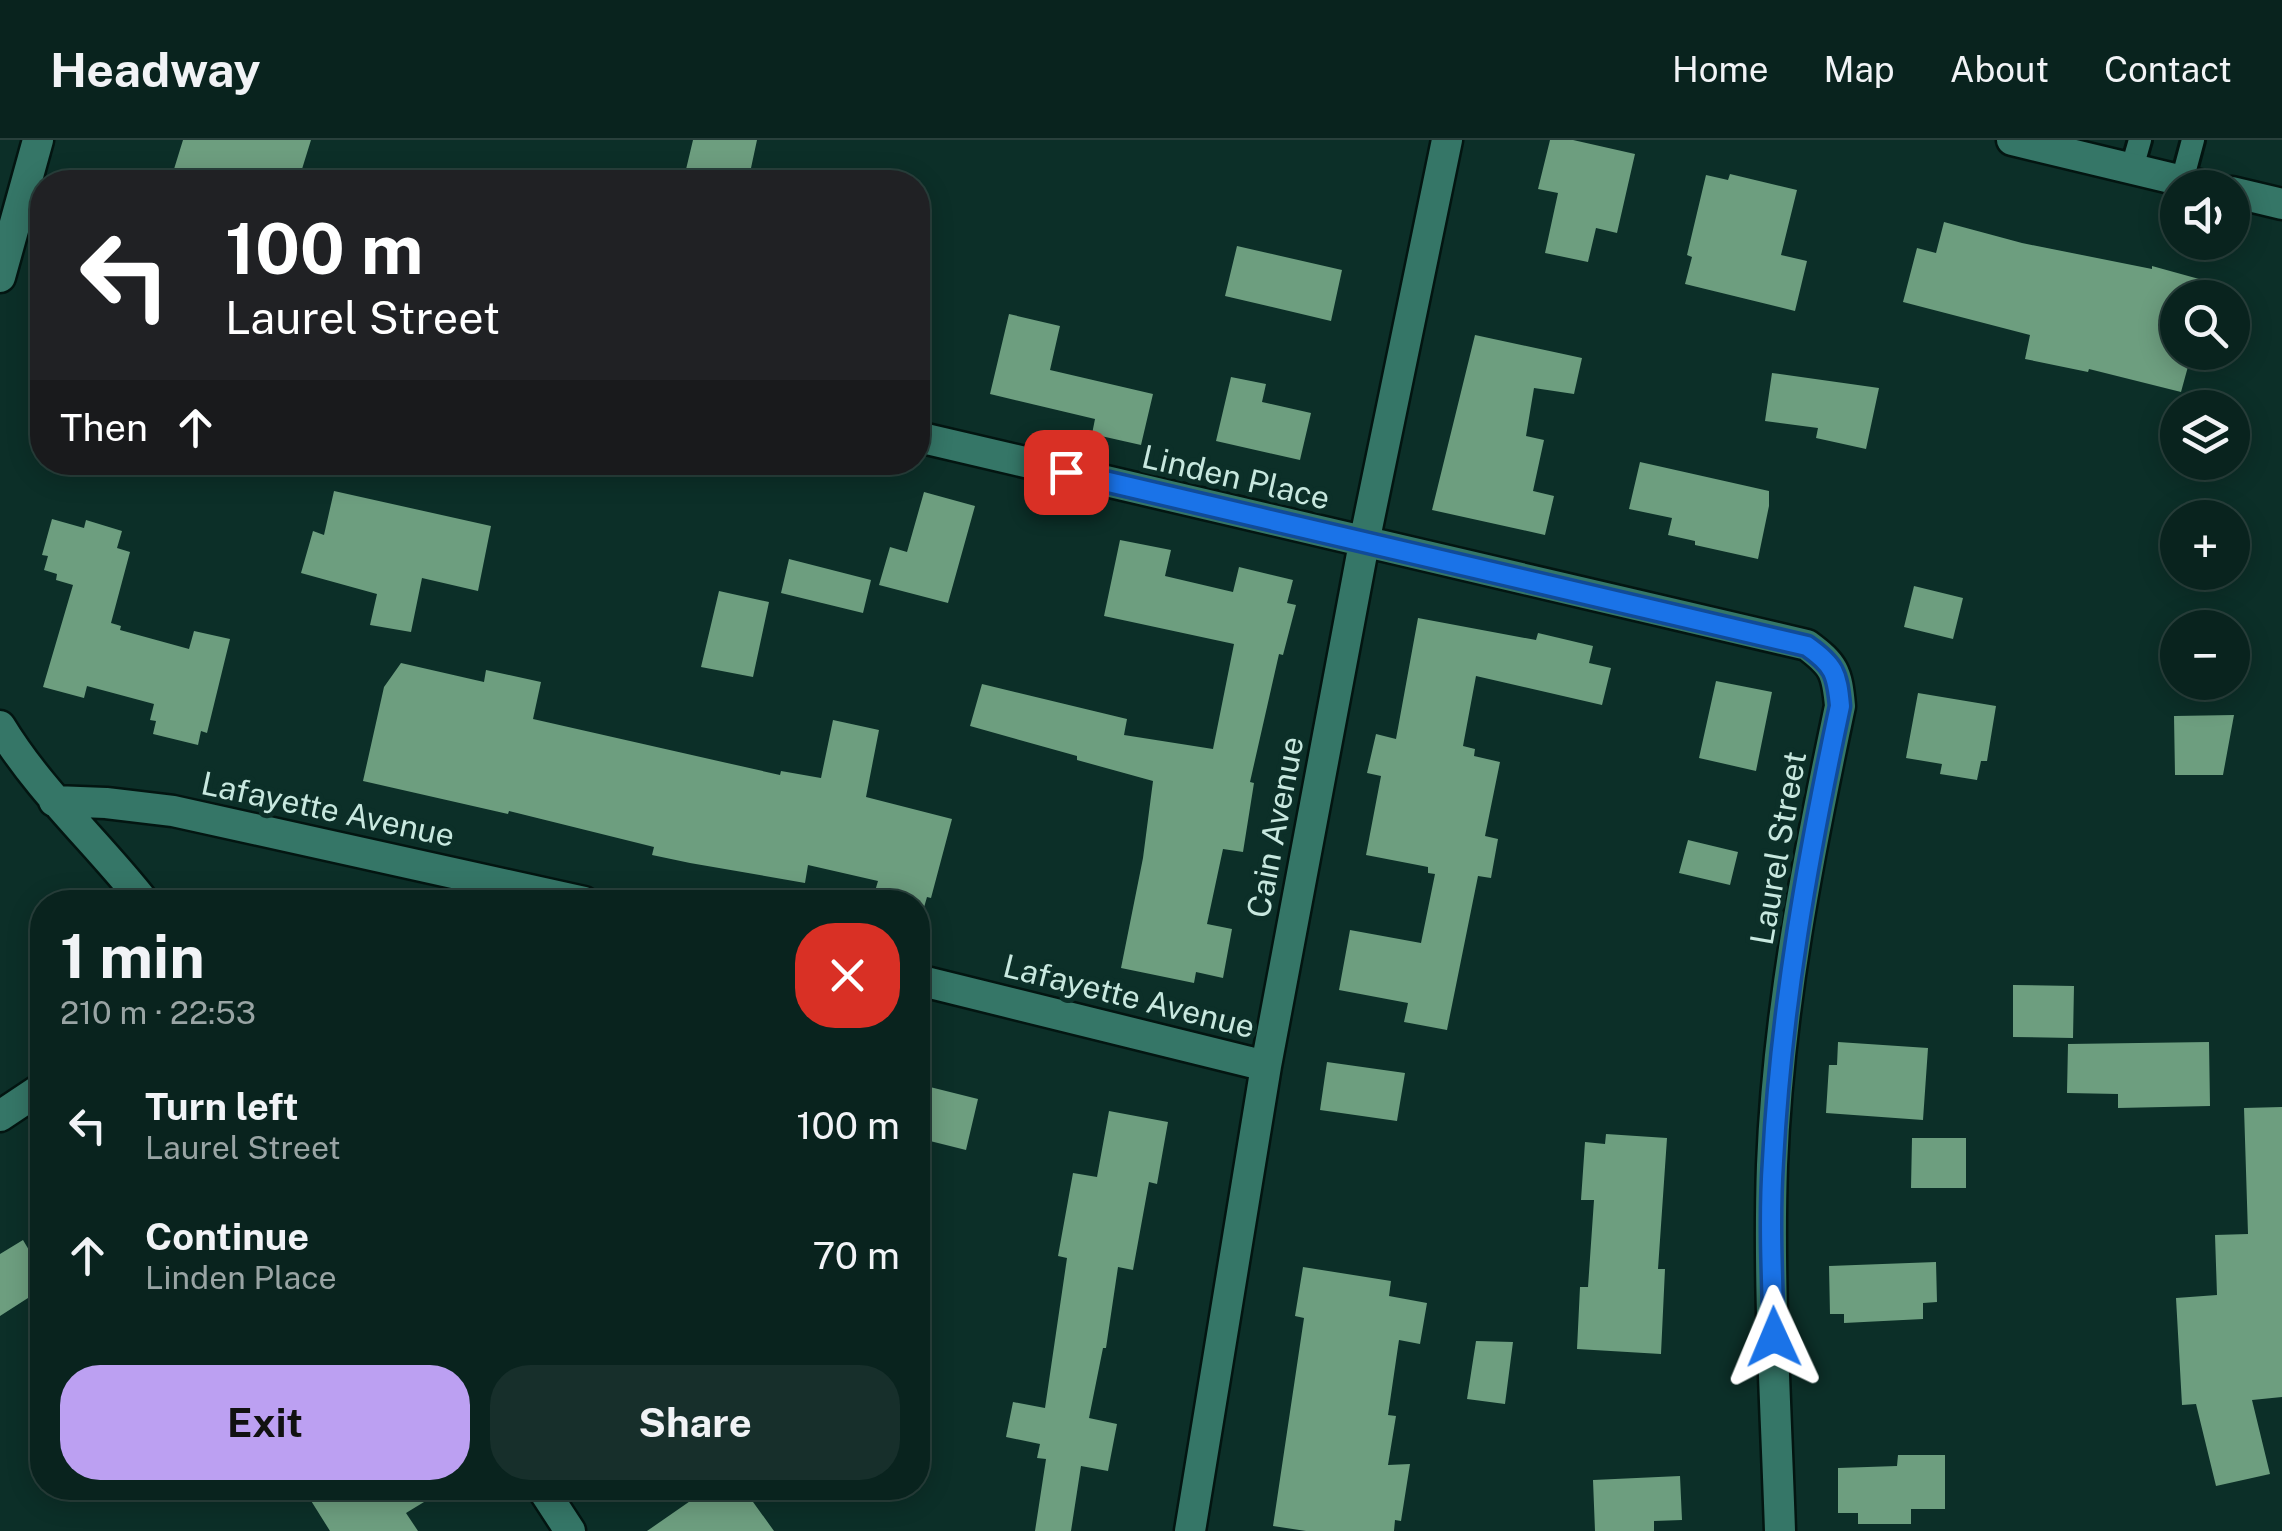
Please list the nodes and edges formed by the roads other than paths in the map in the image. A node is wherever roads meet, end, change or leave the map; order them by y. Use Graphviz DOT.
graph roads {
  1 [pos="38,140"];
  2 [pos="1447,140"];
  3 [pos="2012,140"];
  4 [pos="2192,140"];
  5 [pos="2136,154"];
  6 [pos="2169,170"];
  7 [pos="2195,170"];
  8 [pos="2250,196"];
  9 [pos="2282,204"];
  10 [pos="0,277"];
  11 [pos="930,441"];
  12 [pos="1364,543"];
  13 [pos="0,726"];
  14 [pos="54,801"];
  15 [pos="133,890"];
  16 [pos="530,890"];
  17 [pos="930,983"];
  18 [pos="1266,1066"];
  19 [pos="30,1096"];
  20 [pos="0,1116"];
  21 [pos="549,1500"];
  22 [pos="567,1530"];
  23 [pos="1190,1531"];
  24 [pos="1780,1531"];
  1 -- 10 [label="street"];
  2 -- 12 [label="street, Cain Avenue"];
  3 -- 5 [label="street"];
  4 -- 7 [label="lane"];
  5 -- 6 [label="street"];
  8 -- 9 [label="street"];
  11 -- 12 [label="street, Linden Place"];
  12 -- 18 [label="street, Cain Avenue"];
  12 -- 24 [label="street, Laurel Street"];
  13 -- 14 [label="street"];
  14 -- 15 [label="street"];
  14 -- 16 [label="street, Lafayette Avenue"];
  17 -- 18 [label="street, Lafayette Avenue"];
  18 -- 23 [label="street, Cain Avenue"];
  19 -- 20 [label="street"];
  21 -- 22 [label="street"];
}
